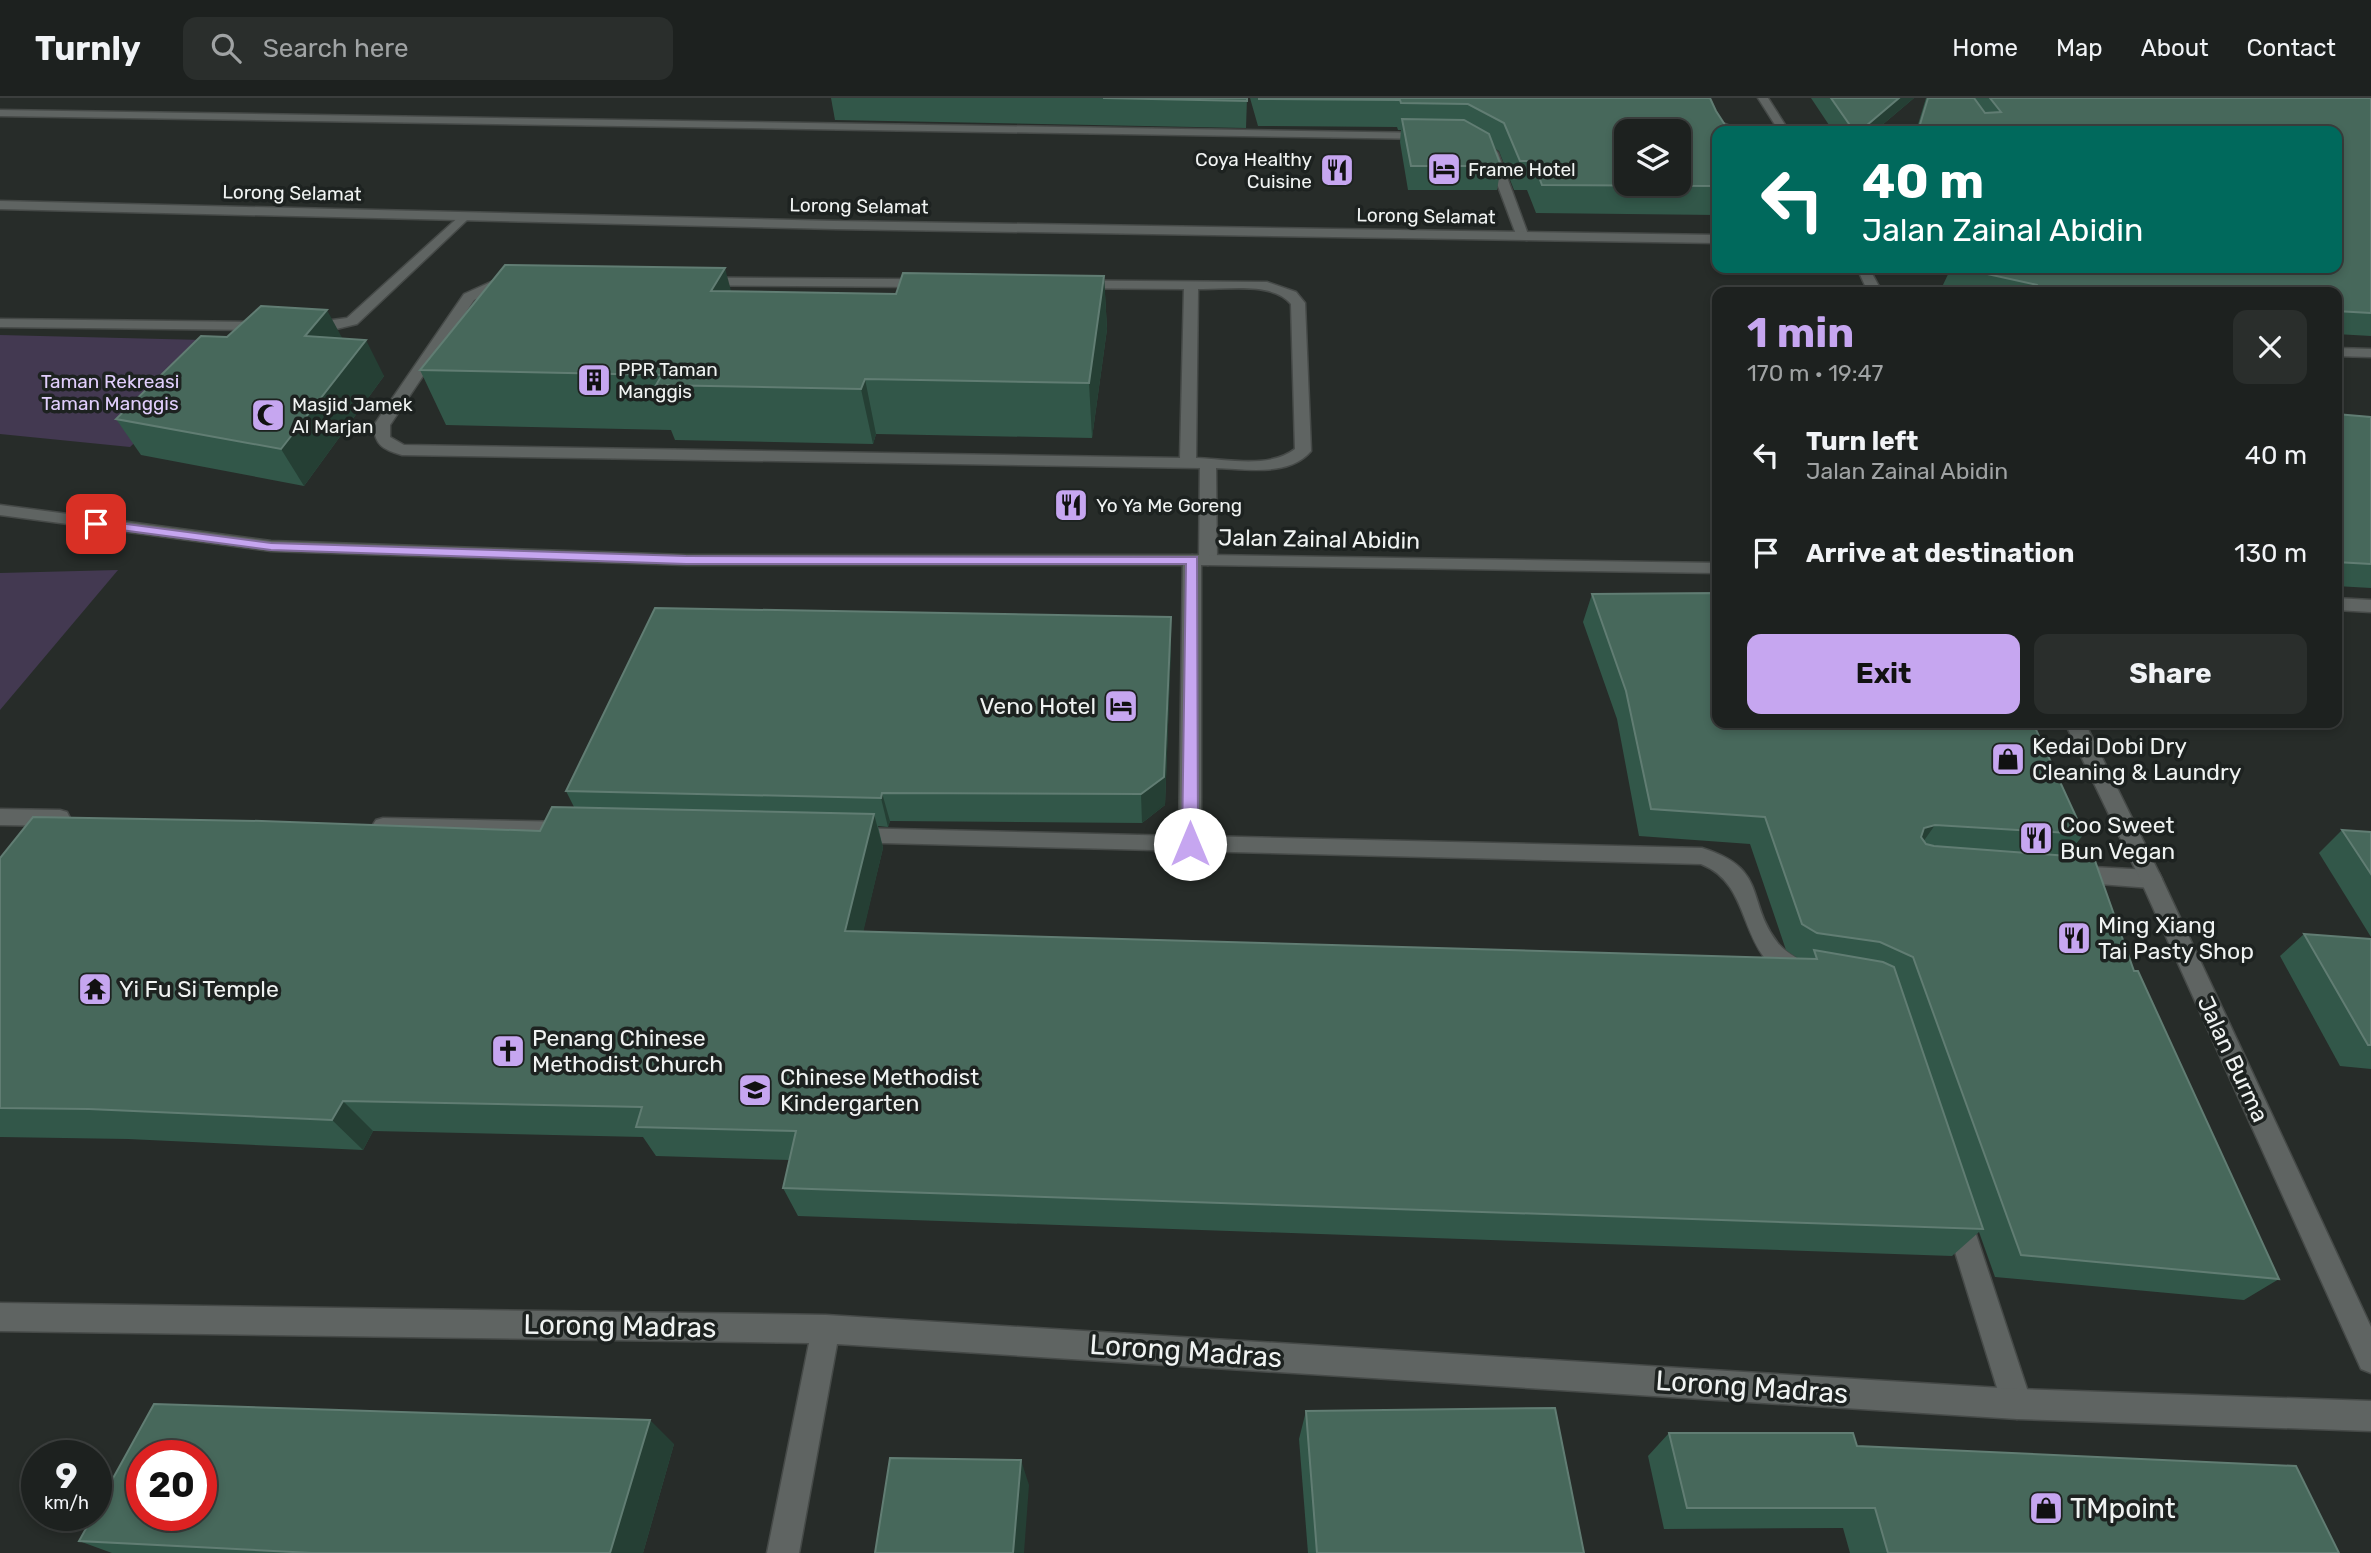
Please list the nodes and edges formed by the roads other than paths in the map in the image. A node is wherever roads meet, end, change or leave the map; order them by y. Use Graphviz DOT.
graph roads {
  1 [pos="1704,98"];
  2 [pos="1763,98"];
  3 [pos="0,113"];
  4 [pos="1721,126"];
  5 [pos="1781,126"];
  6 [pos="1436,137"];
  7 [pos="1472,141"];
  8 [pos="0,205"];
  9 [pos="463,216"];
  10 [pos="1523,237"];
  11 [pos="1712,239"];
  12 [pos="1191,285"];
  13 [pos="0,323"];
  14 [pos="2342,352"];
  15 [pos="2371,354"];
  16 [pos="1188,462"];
  17 [pos="1208,463"];
  18 [pos="0,510"];
  19 [pos="1200,560"];
  20 [pos="1712,568"];
  21 [pos="2342,604"];
  22 [pos="2371,606"];
  23 [pos="2077,728"];
  24 [pos="0,817"];
  25 [pos="84,819"];
  26 [pos="364,825"];
  27 [pos="588,830"];
  28 [pos="826,836"];
  29 [pos="1190,844"];
  30 [pos="2050,872"];
  31 [pos="2151,879"];
  32 [pos="1819,975"];
  33 [pos="1949,1192"];
  34 [pos="0,1317"];
  35 [pos="826,1329"];
  36 [pos="2371,1359"];
  37 [pos="2017,1404"];
  38 [pos="2371,1416"];
  39 [pos="783,1553"];
  1 -- 4 [label="street"];
  2 -- 5 [label="street"];
  3 -- 6 [label="street"];
  7 -- 10 [label="street"];
  8 -- 9 [label="street, Lorong Selamat"];
  9 -- 10 [label="street, Lorong Selamat"];
  9 -- 13 [label="street"];
  10 -- 11 [label="street, Lorong Selamat"];
  12 -- 16 [label="street"];
  12 -- 16 [label="street"];
  12 -- 17 [label="street"];
  14 -- 15 [label="street"];
  16 -- 17 [label="street"];
  17 -- 19 [label="street"];
  18 -- 19 [label="street, Jalan Zainal Abidin"];
  19 -- 20 [label="street, Jalan Zainal Abidin"];
  19 -- 29 [label="street"];
  21 -- 22 [label="street"];
  23 -- 31 [label="street, Jalan Burma"];
  24 -- 25 [label="street"];
  26 -- 27 [label="street"];
  28 -- 29 [label="street"];
  29 -- 32 [label="street"];
  30 -- 31 [label="street"];
  31 -- 36 [label="street, Jalan Burma"];
  33 -- 37 [label="street"];
  34 -- 35 [label="street, Lorong Madras"];
  35 -- 37 [label="street, Lorong Madras"];
  35 -- 39 [label="street"];
  37 -- 38 [label="street, Lorong Madras"];
}
